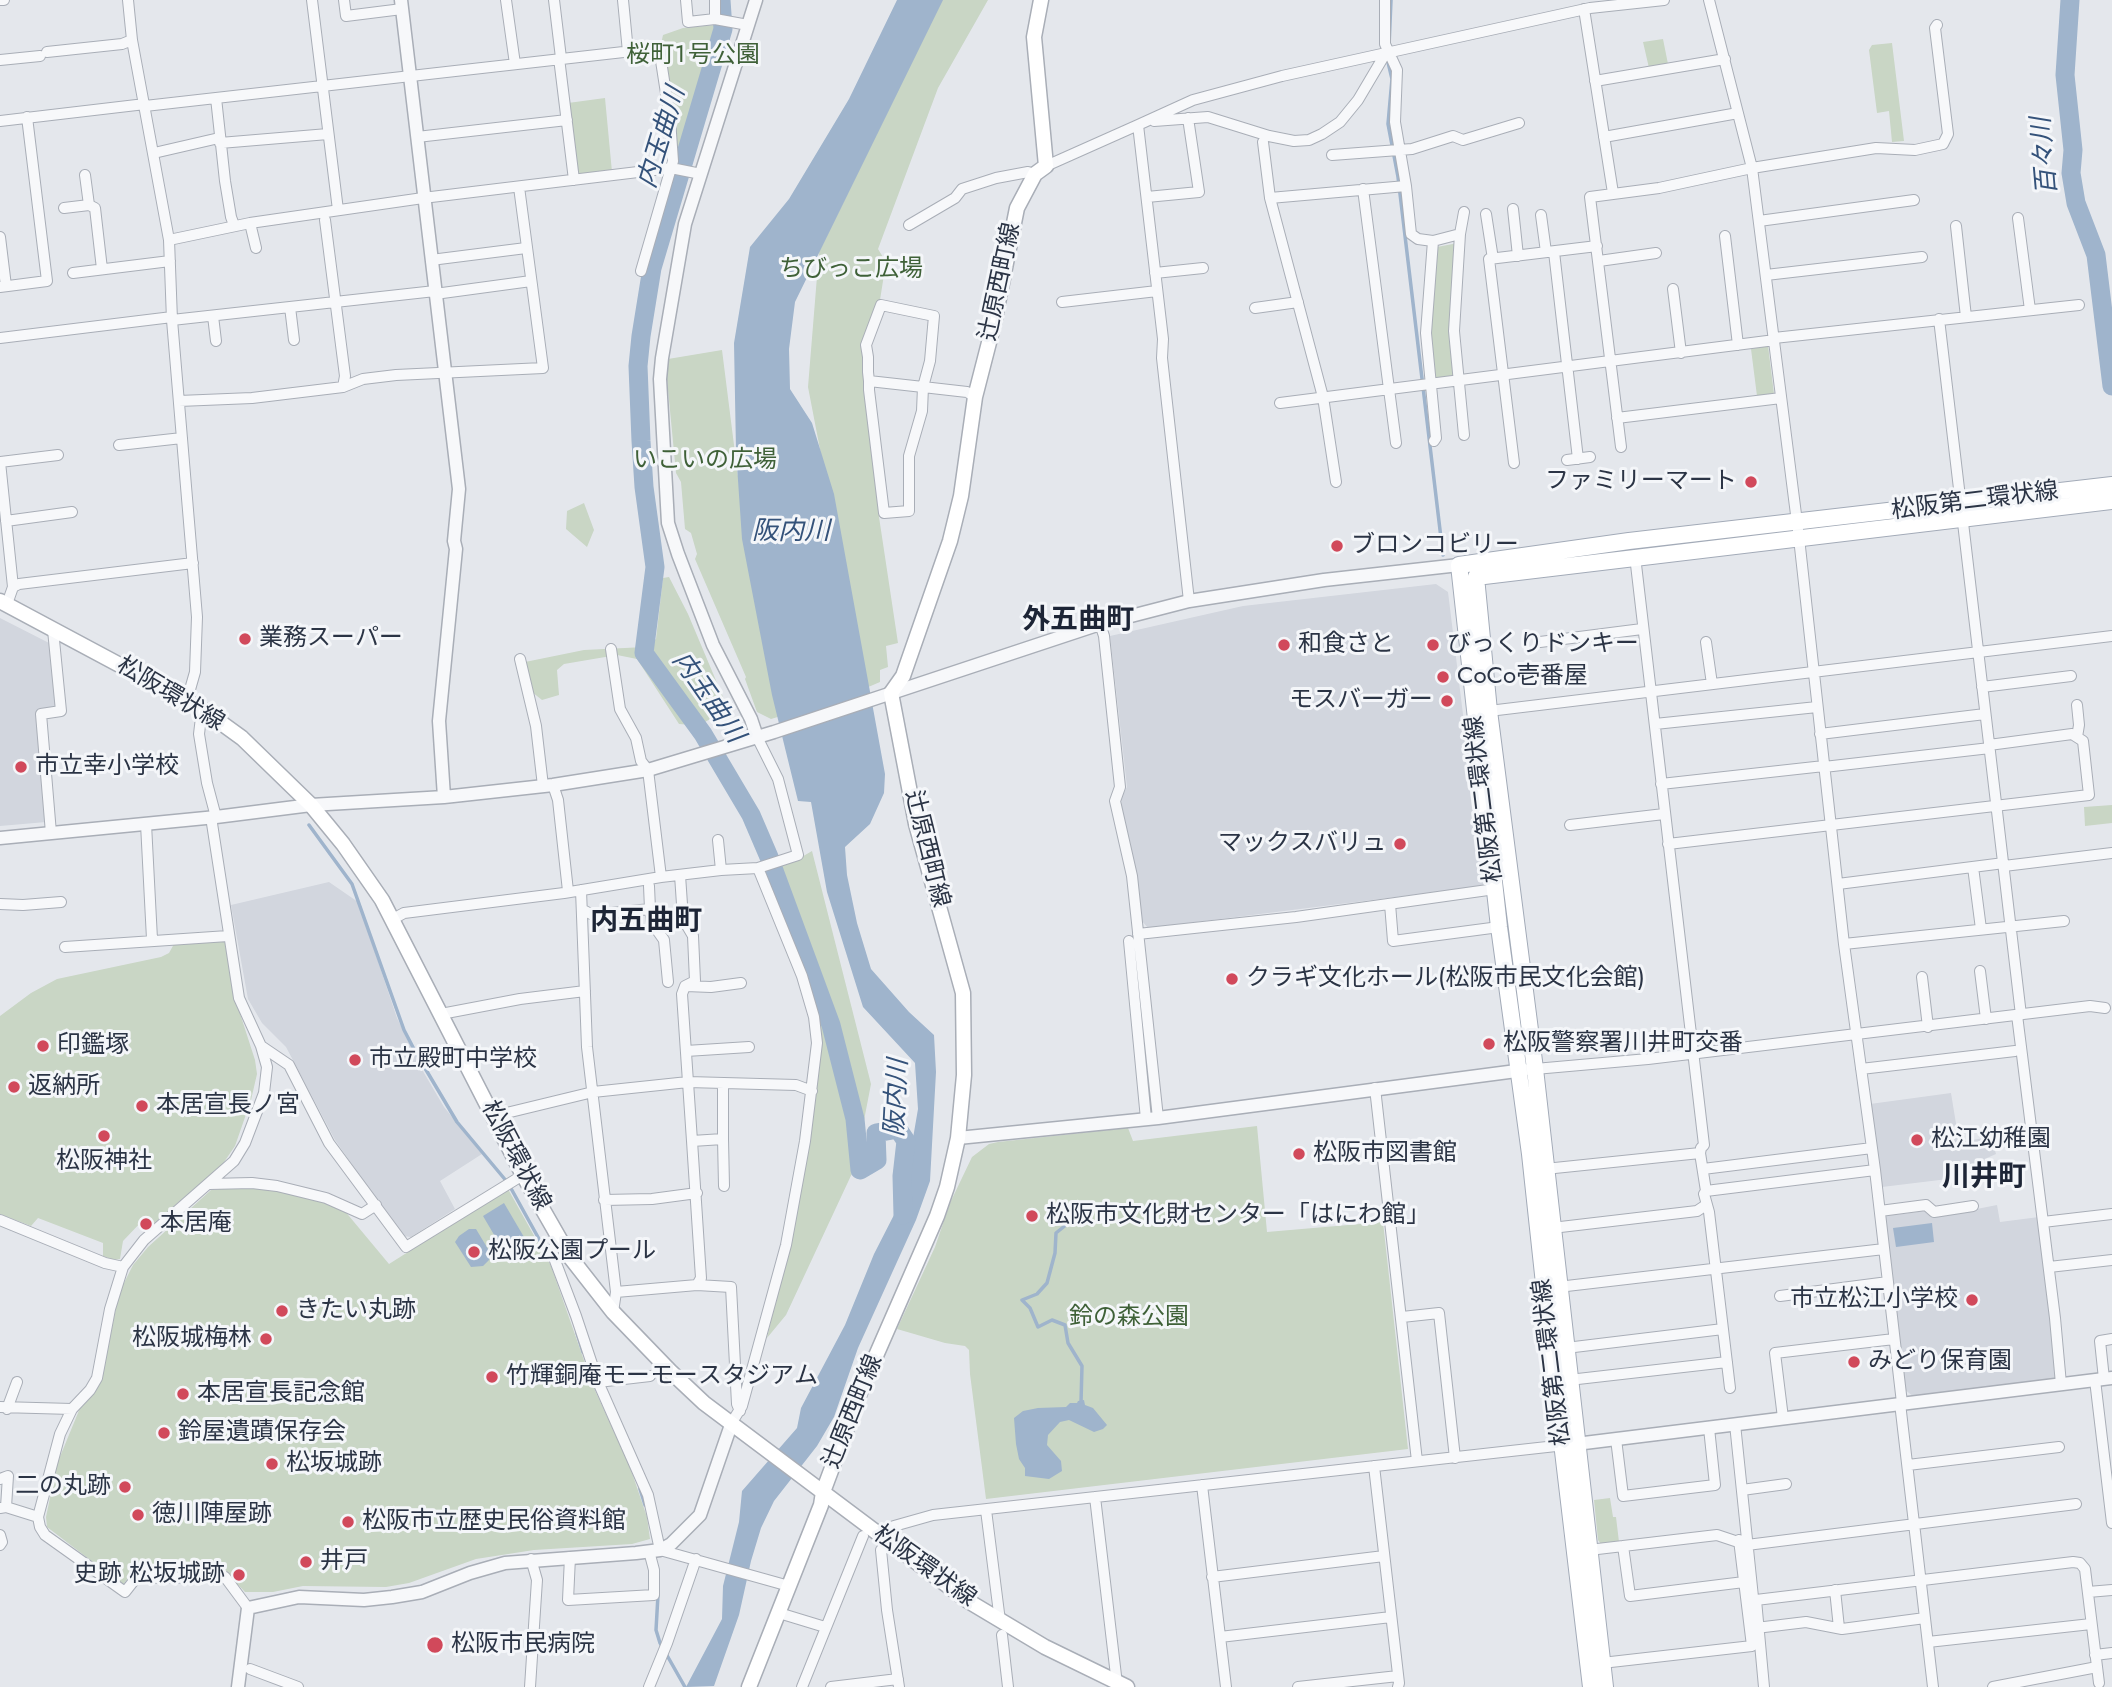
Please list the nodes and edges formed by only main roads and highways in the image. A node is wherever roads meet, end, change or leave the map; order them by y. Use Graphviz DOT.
graph roads {
  1 [pos="1041,0"];
  2 [pos="2112,485"];
  3 [pos="2112,501"];
  4 [pos="1961,512"];
  5 [pos="1798,530"];
  6 [pos="3,603"];
  7 [pos="1527,1070"];
  8 [pos="1570,1444"];
  9 [pos="819,1489"];
  10 [pos="1120,1686"];
  11 [pos="749,1687"];
  12 [pos="1591,1687"];
  13 [pos="1605,1687"];
  1 -- 9 [label="main road, 辻原西町線"];
  2 -- 4 [label="main road, 松阪第二環状線"];
  3 -- 4 [label="main road, 松阪第二環状線"];
  4 -- 5 [label="main road, 松阪第二環状線"];
  5 -- 7 [label="main road, 松阪第二環状線"];
  5 -- 7 [label="main road, 松阪第二環状線"];
  6 -- 9 [label="main road, 松阪環状線"];
  7 -- 8 [label="main road, 松阪第二環状線"];
  7 -- 8 [label="main road, 松阪第二環状線"];
  8 -- 12 [label="main road, 松阪第二環状線"];
  8 -- 13 [label="main road, 松阪第二環状線"];
  9 -- 10 [label="main road, 松阪環状線"];
  9 -- 11 [label="main road, 辻原西町線"];
}
